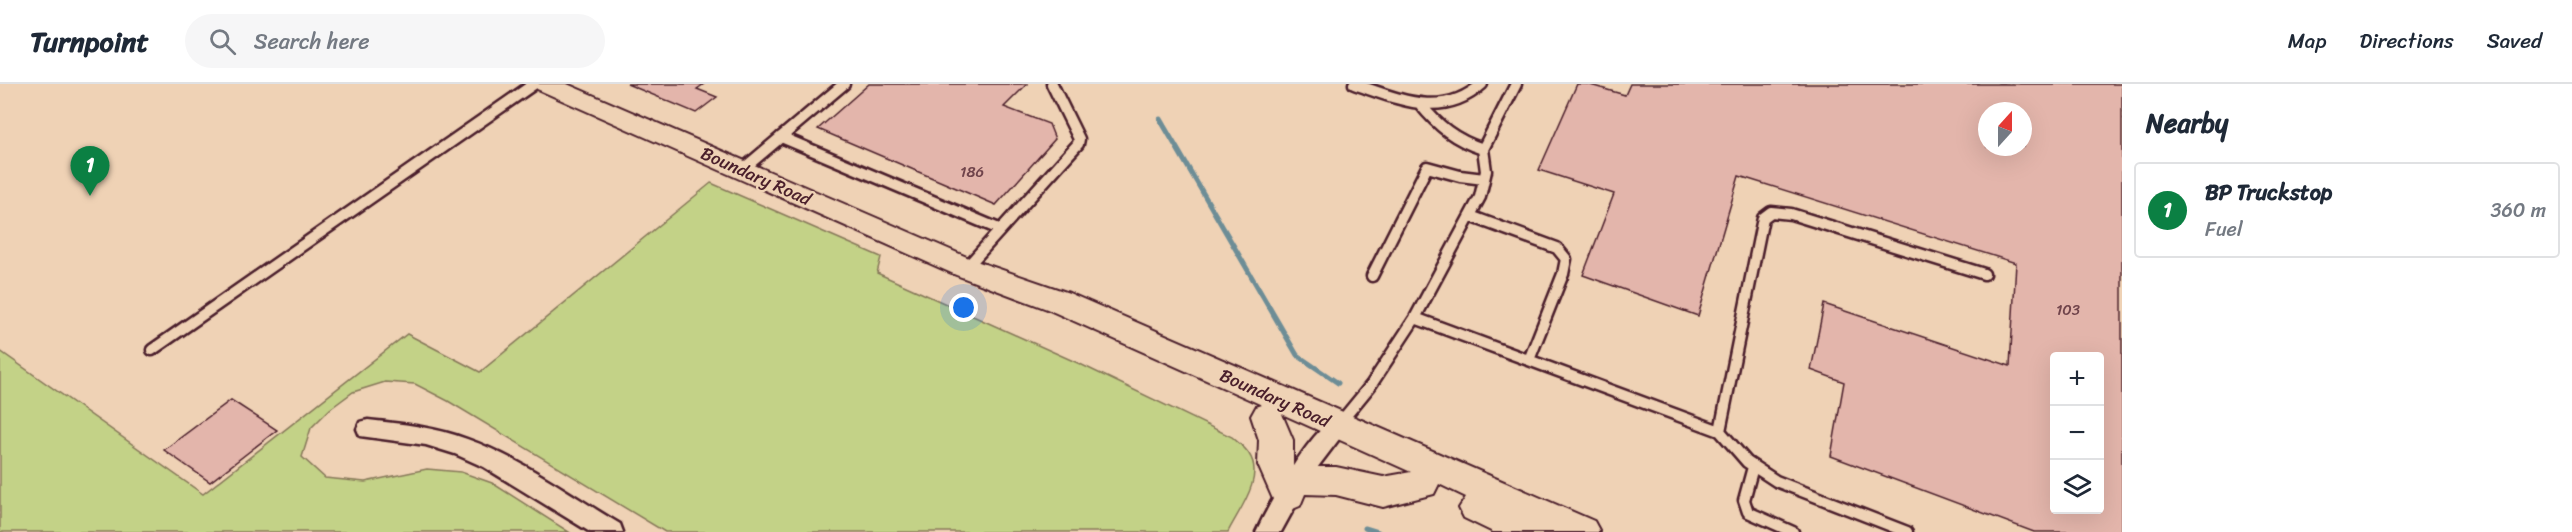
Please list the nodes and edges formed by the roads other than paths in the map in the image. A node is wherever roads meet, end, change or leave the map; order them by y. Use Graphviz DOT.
graph roads {
  1 [pos="844,84"];
  2 [pos="1052,84"];
  3 [pos="1354,84"];
  4 [pos="1482,84"];
  5 [pos="1516,84"];
  6 [pos="551,85"];
  7 [pos="1420,104"];
  8 [pos="781,137"];
  9 [pos="1483,149"];
  10 [pos="742,170"];
  11 [pos="1484,179"];
  12 [pos="1470,216"];
  13 [pos="999,229"];
  14 [pos="966,268"];
  15 [pos="1984,274"];
  16 [pos="1372,276"];
  17 [pos="1415,318"];
  18 [pos="152,350"];
  19 [pos="1528,360"];
  20 [pos="1267,416"];
  21 [pos="368,429"];
  22 [pos="1720,431"];
  23 [pos="1331,433"];
  24 [pos="1753,467"];
  25 [pos="1422,484"];
  26 [pos="1293,488"];
  27 [pos="611,532"];
  28 [pos="1268,532"];
  29 [pos="1529,532"];
  30 [pos="1582,532"];
  31 [pos="1792,532"];
  32 [pos="1907,532"];
  1 -- 8 [label="lane"];
  2 -- 13 [label="lane"];
  3 -- 7 [label="lane"];
  4 -- 7 [label="lane"];
  5 -- 9 [label="lane"];
  6 -- 10 [label="main road, Boundary Road"];
  6 -- 18 [label="lane"];
  7 -- 9 [label="lane"];
  8 -- 10 [label="lane"];
  8 -- 13 [label="lane"];
  9 -- 11 [label="lane"];
  10 -- 14 [label="main road, Boundary Road"];
  11 -- 12 [label="lane"];
  11 -- 16 [label="lane"];
  12 -- 17 [label="lane"];
  12 -- 19 [label="lane"];
  13 -- 14 [label="lane"];
  14 -- 20 [label="main road, Boundary Road"];
  14 -- 23 [label="main road, Boundary Road"];
  15 -- 22 [label="lane"];
  17 -- 19 [label="lane"];
  17 -- 23 [label="lane"];
  19 -- 22 [label="lane"];
  20 -- 23 [label="main road, Boundary Road"];
  20 -- 26 [label="main road"];
  21 -- 27 [label="street"];
  22 -- 24 [label="lane"];
  23 -- 25 [label="main road, Boundary Road"];
  23 -- 26 [label="street"];
  23 -- 30 [label="main road, Boundary Road"];
  24 -- 31 [label="lane"];
  24 -- 32 [label="lane"];
  25 -- 26 [label="main road"];
  25 -- 29 [label="main road, Boundary Road"];
  26 -- 28 [label="street"];
}
